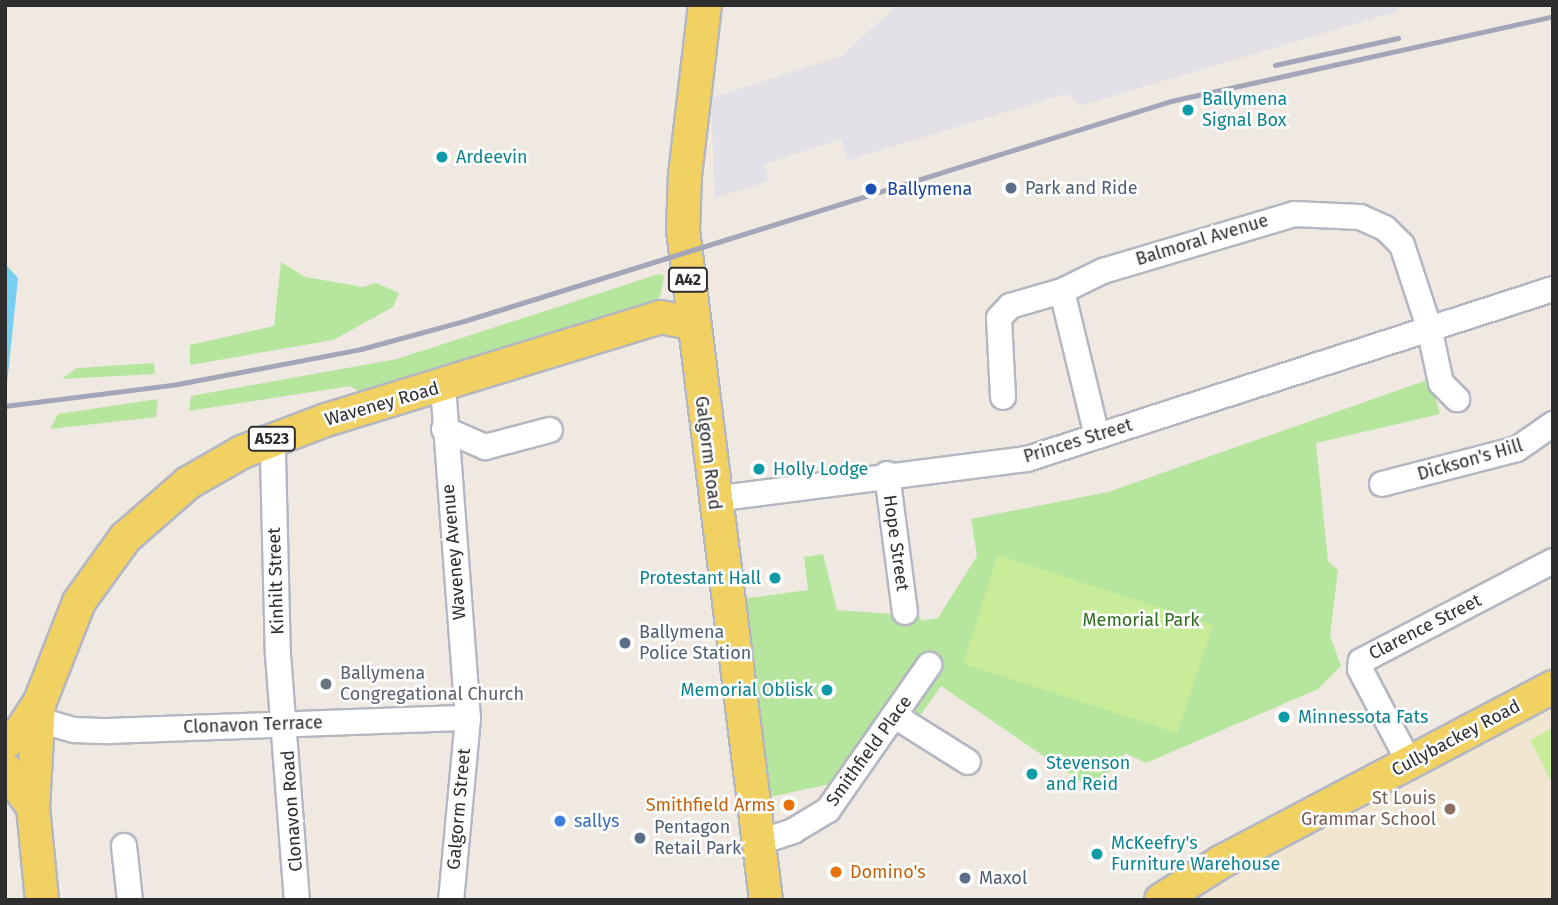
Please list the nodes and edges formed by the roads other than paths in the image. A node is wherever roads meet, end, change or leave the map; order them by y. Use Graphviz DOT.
graph roads {
  1 [pos="705,5"];
  2 [pos="689,289"];
  3 [pos="1553,289"];
  4 [pos="1062,291"];
  5 [pos="660,317"];
  6 [pos="692,323"];
  7 [pos="1429,327"];
  8 [pos="443,386"];
  9 [pos="1003,397"];
  10 [pos="1457,398"];
  11 [pos="1553,424"];
  12 [pos="444,429"];
  13 [pos="550,430"];
  14 [pos="1097,436"];
  15 [pos="269,440"];
  16 [pos="887,474"];
  17 [pos="1382,484"];
  18 [pos="714,499"];
  19 [pos="1553,561"];
  20 [pos="905,612"];
  21 [pos="929,665"];
  22 [pos="1553,687"];
  23 [pos="39,712"];
  24 [pos="895,716"];
  25 [pos="468,718"];
  26 [pos="286,723"];
  27 [pos="5,743"];
  28 [pos="968,762"];
  29 [pos="1409,762"];
  30 [pos="5,769"];
  31 [pos="33,807"];
  32 [pos="124,846"];
  33 [pos="760,876"];
  34 [pos="1169,897"];
  35 [pos="43,900"];
  36 [pos="130,900"];
  37 [pos="297,900"];
  38 [pos="452,900"];
  39 [pos="787,900"];
  1 -- 2 [label="main road, Galgorm Road / A42"];
  2 -- 5 [label="main road, Waveney Road / A523"];
  2 -- 6 [label="main road, Galgorm Road / A42"];
  3 -- 7 [label="street, Princes Street"];
  4 -- 7 [label="street, Balmoral Avenue"];
  4 -- 9 [label="street, Balmoral Avenue"];
  4 -- 14 [label="street"];
  5 -- 6 [label="main road, Waveney Road / A523"];
  5 -- 8 [label="main road, Waveney Road / A523"];
  6 -- 18 [label="main road, Galgorm Road / A42"];
  7 -- 10 [label="street, Balmoral Avenue"];
  7 -- 14 [label="street, Princes Street"];
  8 -- 12 [label="street, Waveney Avenue"];
  8 -- 15 [label="main road, Waveney Road / A523"];
  11 -- 17 [label="street, Dickson's Hill"];
  12 -- 13 [label="street"];
  12 -- 25 [label="street, Waveney Avenue"];
  14 -- 16 [label="street, Princes Street"];
  15 -- 23 [label="main road, Waveney Road / A523"];
  15 -- 26 [label="street, Kinhilt Street"];
  16 -- 18 [label="street, Princes Street"];
  16 -- 20 [label="street, Hope Street"];
  18 -- 33 [label="main road, Galgorm Road / A42"];
  19 -- 29 [label="street, Clarence Street"];
  21 -- 24 [label="street, Smithfield Place"];
  22 -- 29 [label="main road, Cullybackey Road"];
  23 -- 26 [label="street, Clonavon Terrace"];
  23 -- 27 [label="main road"];
  23 -- 31 [label="main road, Waveney Road / A523"];
  24 -- 28 [label="street"];
  24 -- 33 [label="street, Smithfield Place"];
  25 -- 26 [label="street, Clonavon Terrace"];
  25 -- 38 [label="street, Galgorm Street"];
  26 -- 37 [label="street, Clonavon Road"];
  29 -- 34 [label="main road, Cullybackey Road"];
  30 -- 31 [label="main road"];
  31 -- 35 [label="main road, A523"];
  32 -- 36 [label="street"];
  33 -- 39 [label="main road"];
}
